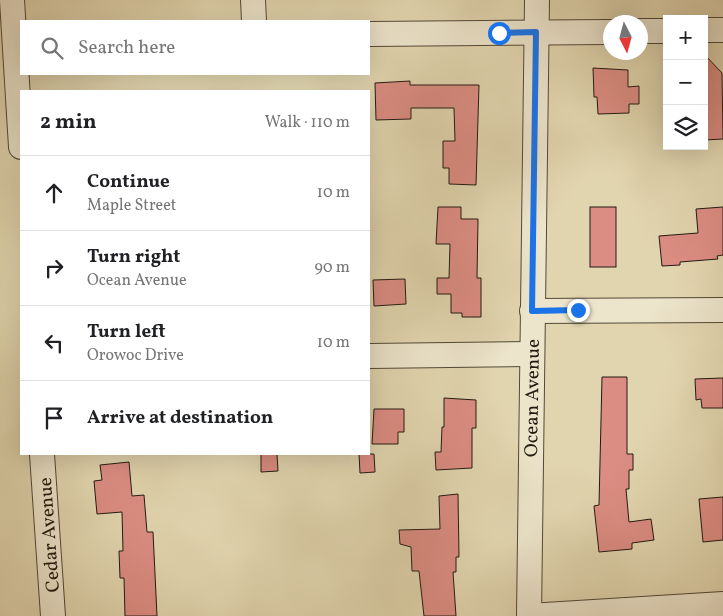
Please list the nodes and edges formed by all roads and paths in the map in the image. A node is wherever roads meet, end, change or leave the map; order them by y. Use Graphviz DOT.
graph roads {
  1 [pos="12,0"];
  2 [pos="252,0"];
  3 [pos="537,0"];
  4 [pos="254,20"];
  5 [pos="708,30"];
  6 [pos="723,30"];
  7 [pos="648,31"];
  8 [pos="663,31"];
  9 [pos="536,32"];
  10 [pos="603,32"];
  11 [pos="370,34"];
  12 [pos="12,36"];
  13 [pos="20,135"];
  14 [pos="723,310"];
  15 [pos="532,311"];
  16 [pos="531,354"];
  17 [pos="370,356"];
  18 [pos="42,455"];
  19 [pos="723,604"];
  20 [pos="53,616"];
  21 [pos="529,616"];
  1 -- 12 [label="street"];
  2 -- 4 [label="street"];
  3 -- 9 [label="street, Ocean Avenue"];
  5 -- 6 [label="street"];
  7 -- 8 [label="street"];
  9 -- 10 [label="street"];
  9 -- 11 [label="street"];
  9 -- 15 [label="street, Ocean Avenue"];
  12 -- 13 [label="street"];
  14 -- 15 [label="street"];
  15 -- 16 [label="street, Ocean Avenue"];
  16 -- 17 [label="street"];
  16 -- 21 [label="street, Ocean Avenue"];
  18 -- 20 [label="street, Cedar Avenue"];
  19 -- 21 [label="street"];
}
